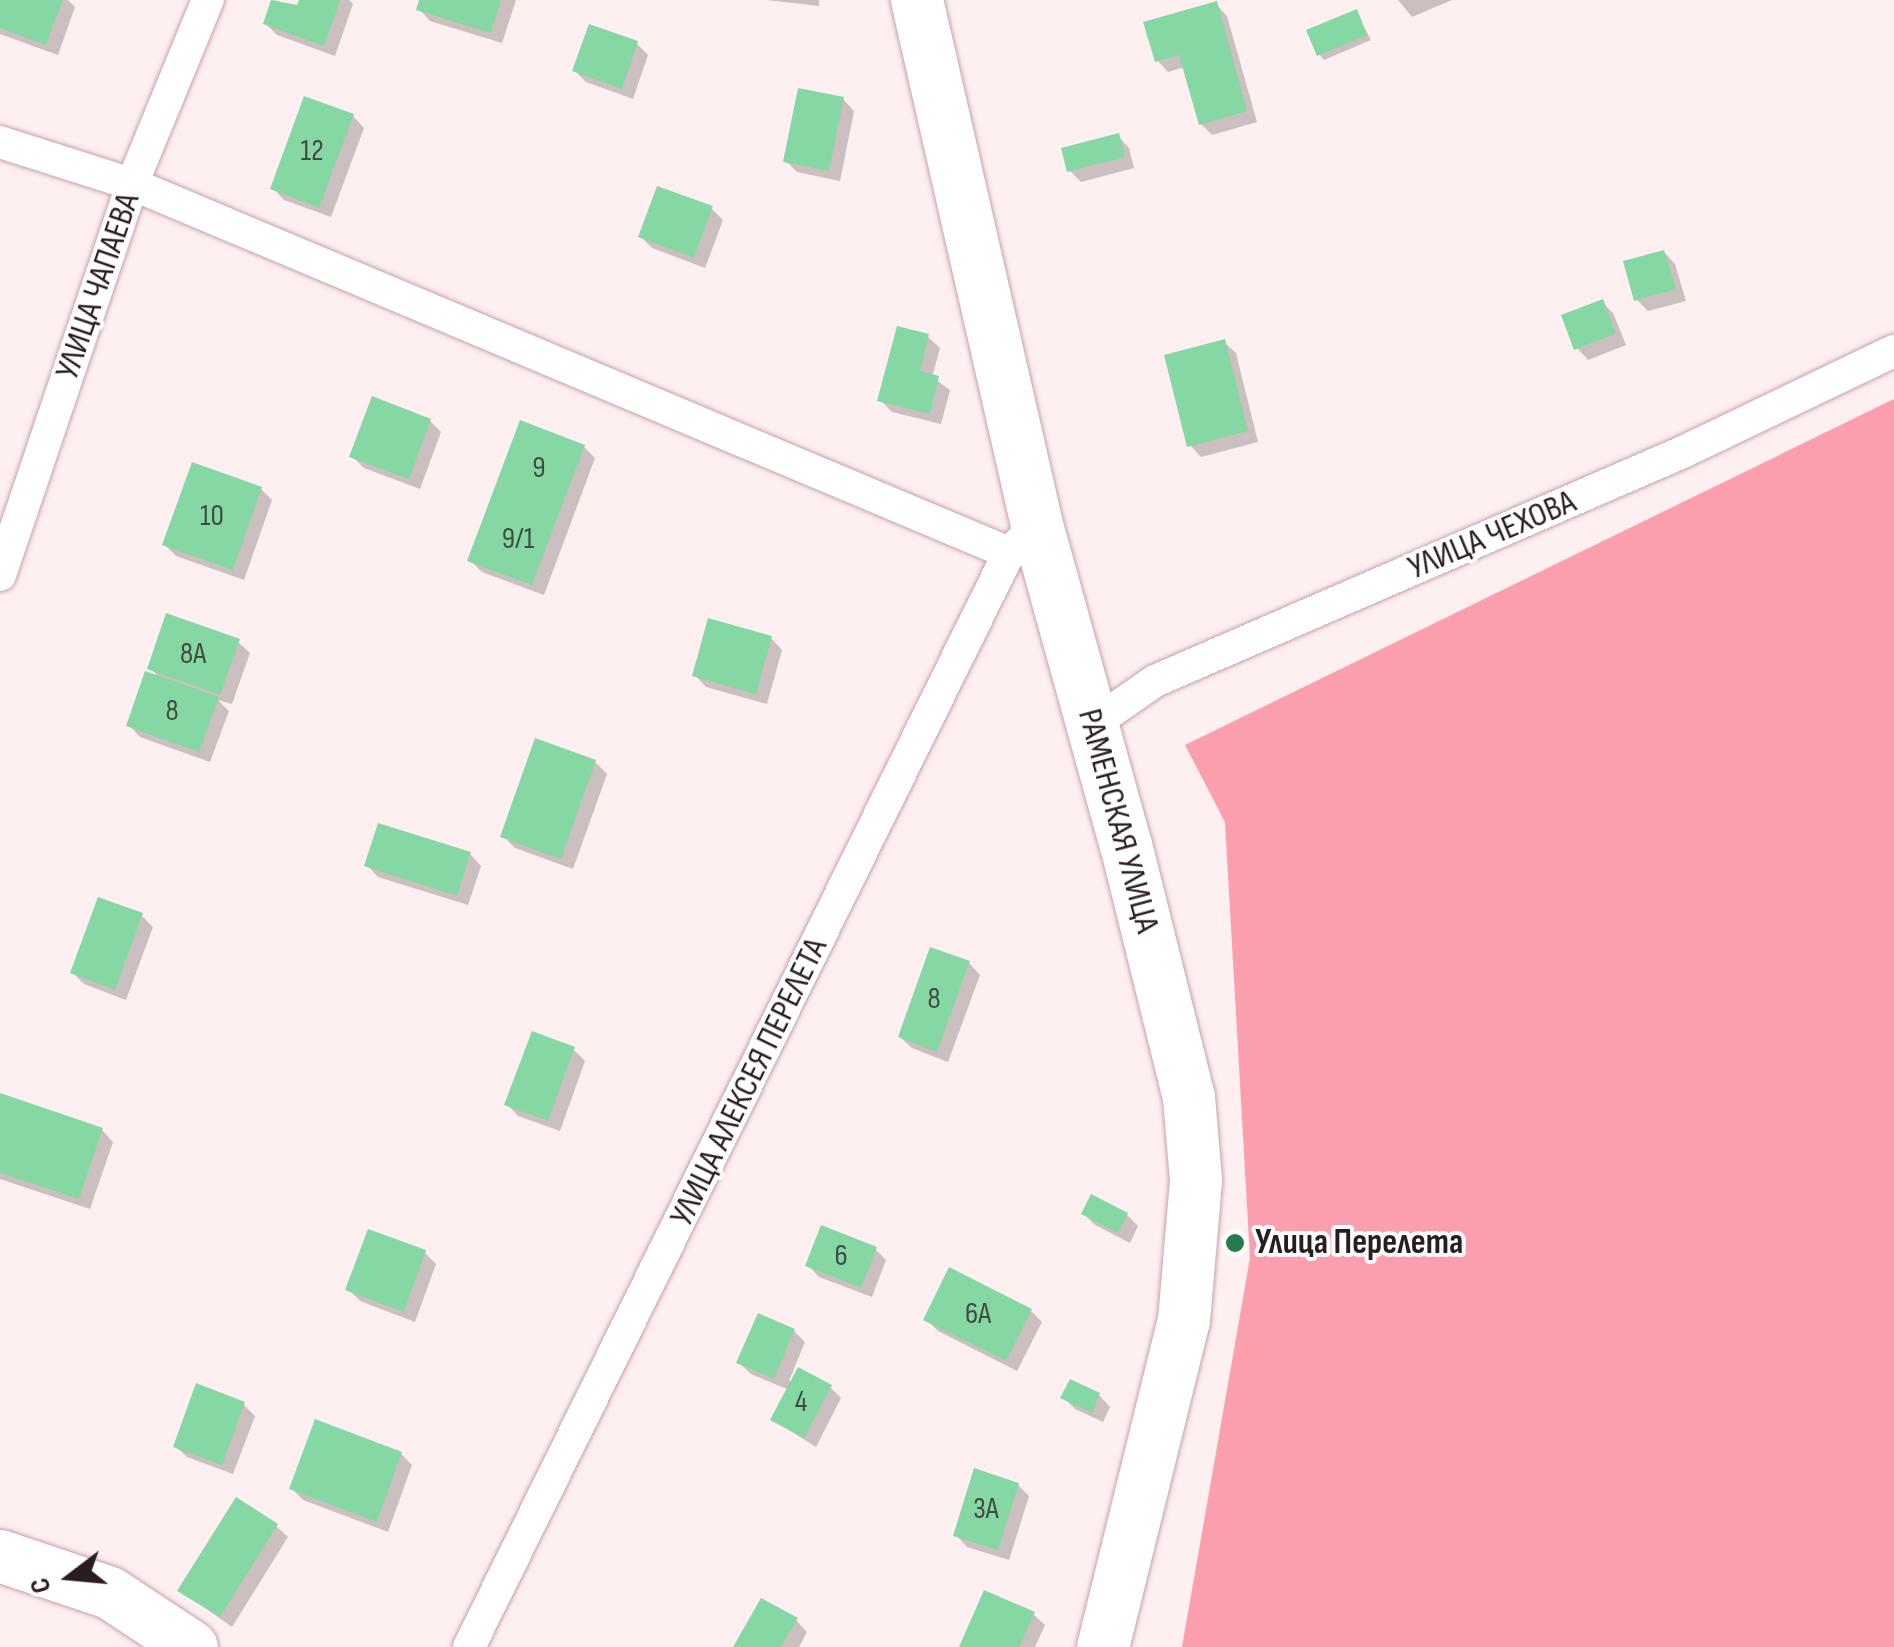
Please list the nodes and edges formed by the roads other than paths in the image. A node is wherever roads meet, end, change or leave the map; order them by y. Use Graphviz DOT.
graph roads {
  1 [pos="208,0"];
  2 [pos="917,0"];
  3 [pos="0,142"];
  4 [pos="132,184"];
  5 [pos="1894,351"];
  6 [pos="1023,539"];
  7 [pos="0,575"];
  8 [pos="1094,724"];
  9 [pos="0,1556"];
  10 [pos="192,1647"];
  11 [pos="469,1647"];
  12 [pos="1103,1647"];
  1 -- 4 [label="street, УЛИЦА ЧАПАЕВА"];
  2 -- 6 [label="main road, РАМЕНСКАЯ УЛИЦА"];
  3 -- 4 [label="street"];
  4 -- 6 [label="street"];
  4 -- 7 [label="street, УЛИЦА ЧАПАЕВА"];
  5 -- 8 [label="street, УЛИЦА ЧЕХОВА"];
  6 -- 8 [label="main road, РАМЕНСКАЯ УЛИЦА"];
  6 -- 11 [label="street, УЛИЦА АЛЕКСЕЯ ПЕРЕЛЕТА"];
  8 -- 12 [label="main road, РАМЕНСКАЯ УЛИЦА"];
  9 -- 10 [label="main road"];
}
